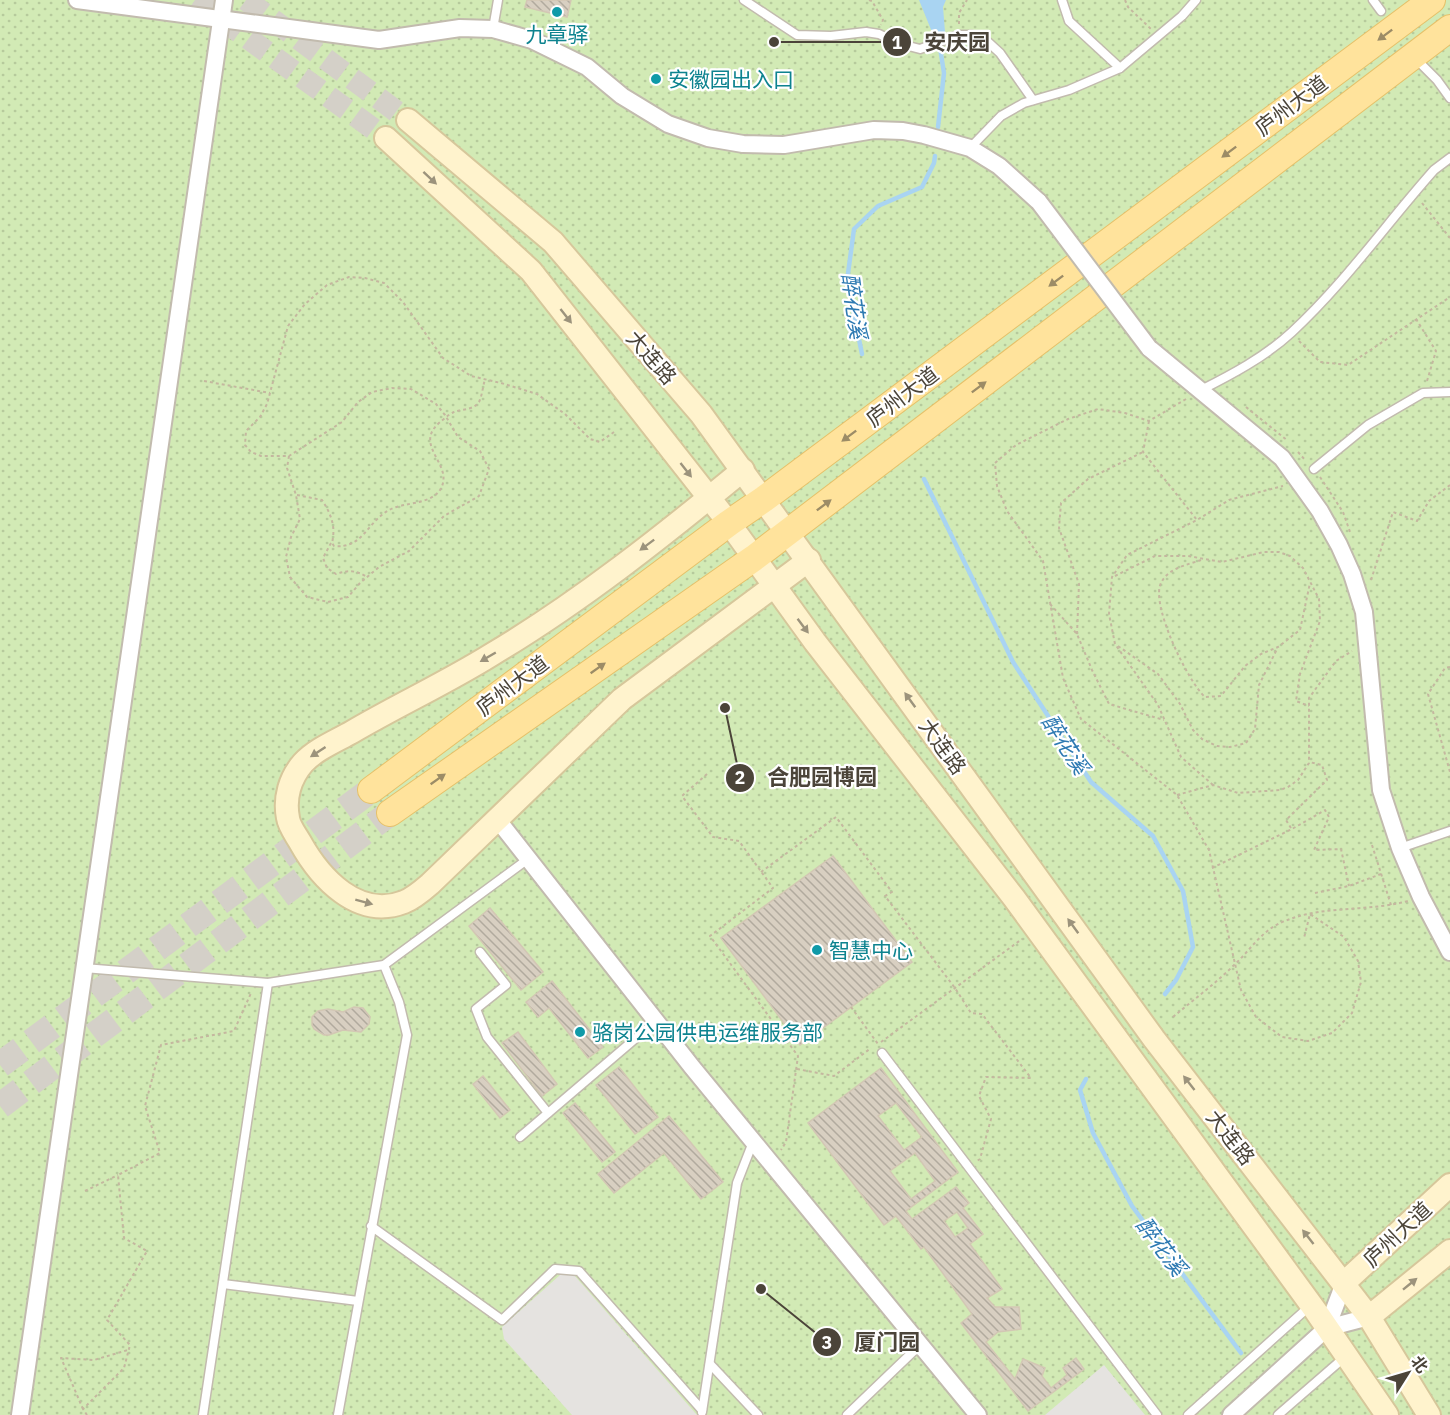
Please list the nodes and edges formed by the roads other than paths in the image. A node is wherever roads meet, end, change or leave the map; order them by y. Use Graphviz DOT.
graph roads {
  1 [pos="77,0"];
  2 [pos="224,0"];
  3 [pos="498,0"];
  4 [pos="744,0"];
  5 [pos="1062,0"];
  6 [pos="1196,0"];
  7 [pos="1373,0"];
  8 [pos="1432,0"];
  9 [pos="1381,11"];
  10 [pos="221,19"];
  11 [pos="1450,28"];
  12 [pos="493,29"];
  13 [pos="1413,56"];
  14 [pos="1120,68"];
  15 [pos="1450,98"];
  16 [pos="1033,100"];
  17 [pos="408,120"];
  18 [pos="386,138"];
  19 [pos="970,148"];
  20 [pos="1450,158"];
  21 [pos="1198,391"];
  22 [pos="1450,392"];
  23 [pos="1314,468"];
  24 [pos="743,470"];
  25 [pos="709,499"];
  26 [pos="764,499"];
  27 [pos="729,523"];
  28 [pos="788,533"];
  29 [pos="754,558"];
  30 [pos="809,560"];
  31 [pos="773,586"];
  32 [pos="371,790"];
  33 [pos="390,813"];
  34 [pos="496,819"];
  35 [pos="1450,831"];
  36 [pos="1400,848"];
  37 [pos="528,859"];
  38 [pos="480,952"];
  39 [pos="1450,952"];
  40 [pos="384,965"];
  41 [pos="84,968"];
  42 [pos="268,983"];
  43 [pos="656,1021"];
  44 [pos="882,1053"];
  45 [pos="548,1113"];
  46 [pos="520,1137"];
  47 [pos="753,1142"];
  48 [pos="1450,1185"];
  49 [pos="371,1226"];
  50 [pos="1450,1251"];
  51 [pos="1344,1283"];
  52 [pos="223,1284"];
  53 [pos="358,1301"];
  54 [pos="1311,1305"];
  55 [pos="1369,1317"];
  56 [pos="1328,1328"];
  57 [pos="920,1345"];
  58 [pos="1346,1355"];
  59 [pos="710,1364"];
  60 [pos="702,1412"];
  61 [pos="20,1415"];
  62 [pos="203,1415"];
  63 [pos="338,1415"];
  64 [pos="758,1415"];
  65 [pos="847,1415"];
  66 [pos="978,1415"];
  67 [pos="1157,1415"];
  68 [pos="1188,1415"];
  69 [pos="1231,1415"];
  70 [pos="1278,1415"];
  71 [pos="1387,1415"];
  72 [pos="1429,1415"];
  1 -- 10 [label="street"];
  2 -- 10 [label="street"];
  3 -- 12 [label="lane"];
  4 -- 16 [label="lane"];
  5 -- 14 [label="lane"];
  6 -- 14 [label="lane"];
  7 -- 9 [label="lane"];
  8 -- 26 [label="main road, 庐州大道, one-way"];
  10 -- 12 [label="street"];
  10 -- 41 [label="street"];
  11 -- 13 [label="main road, 庐州大道"];
  12 -- 19 [label="street"];
  13 -- 15 [label="lane"];
  28 -- 13 [label="main road, 庐州大道, one-way"];
  14 -- 16 [label="lane"];
  16 -- 19 [label="lane"];
  17 -- 24 [label="main road, 大连路"];
  18 -- 25 [label="main road, 大连路, one-way"];
  19 -- 21 [label="street, bridge"];
  20 -- 21 [label="lane"];
  21 -- 36 [label="street"];
  22 -- 23 [label="lane"];
  24 -- 25 [label="main road"];
  24 -- 26 [label="main road, 大连路"];
  25 -- 27 [label="main road, 大连路"];
  25 -- 34 [label="main road, one-way"];
  26 -- 27 [label="main road, 庐州大道"];
  26 -- 28 [label="main road, 大连路"];
  27 -- 29 [label="main road, 大连路"];
  27 -- 32 [label="main road, 庐州大道"];
  28 -- 29 [label="main road, 庐州大道"];
  28 -- 30 [label="main road, 大连路"];
  29 -- 31 [label="main road, 大连路"];
  33 -- 29 [label="main road, 庐州大道, one-way"];
  30 -- 31 [label="main road"];
  51 -- 30 [label="main road, 大连路, one-way"];
  31 -- 34 [label="main road"];
  31 -- 54 [label="main road, 大连路, one-way"];
  34 -- 37 [label="street"];
  35 -- 36 [label="lane"];
  36 -- 39 [label="street"];
  37 -- 40 [label="lane"];
  37 -- 43 [label="street"];
  38 -- 45 [label="lane"];
  40 -- 42 [label="lane"];
  40 -- 49 [label="lane"];
  41 -- 42 [label="lane"];
  41 -- 61 [label="street"];
  42 -- 52 [label="lane"];
  43 -- 45 [label="lane"];
  43 -- 47 [label="street"];
  44 -- 67 [label="lane"];
  45 -- 46 [label="lane"];
  47 -- 57 [label="street"];
  47 -- 59 [label="lane"];
  48 -- 51 [label="main road, 庐州大道"];
  49 -- 53 [label="lane"];
  49 -- 60 [label="lane"];
  55 -- 50 [label="main road, one-way"];
  51 -- 55 [label="main road, 大连路"];
  51 -- 56 [label="street"];
  52 -- 53 [label="lane"];
  52 -- 62 [label="lane"];
  53 -- 63 [label="lane"];
  54 -- 56 [label="main road, 大连路"];
  54 -- 68 [label="lane"];
  55 -- 56 [label="street"];
  55 -- 72 [label="main road, 大连路"];
  56 -- 58 [label="main road, 大连路"];
  56 -- 69 [label="street"];
  57 -- 65 [label="lane"];
  57 -- 66 [label="street"];
  58 -- 70 [label="lane"];
  58 -- 71 [label="main road, 大连路"];
  59 -- 60 [label="lane"];
  59 -- 64 [label="lane"];
}
